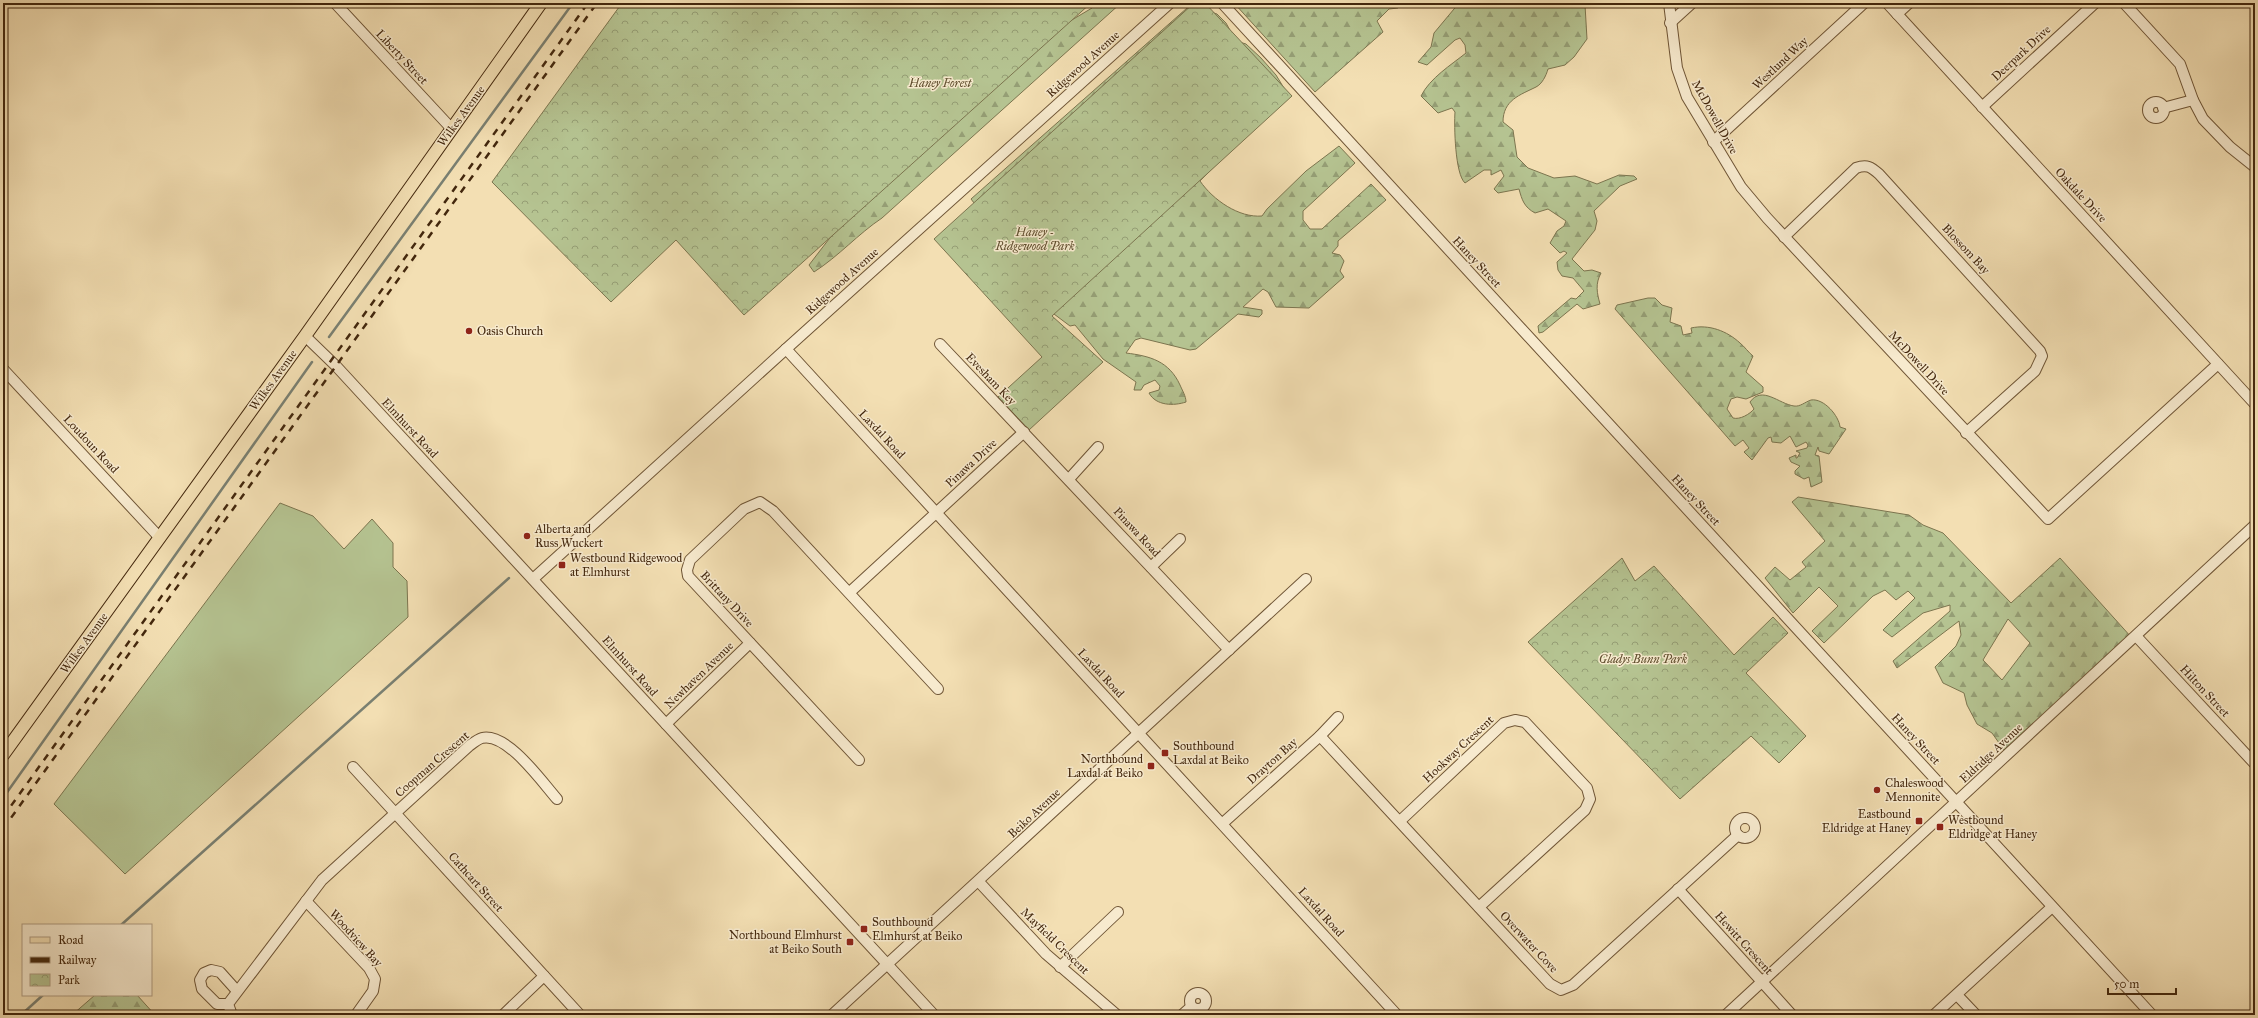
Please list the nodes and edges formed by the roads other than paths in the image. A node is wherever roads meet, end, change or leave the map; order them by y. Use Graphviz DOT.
graph roads {
  1 [pos="335,3"];
  2 [pos="541,3"];
  3 [pos="1170,3"];
  4 [pos="1222,3"];
  5 [pos="1669,3"];
  6 [pos="1692,3"];
  7 [pos="1864,3"];
  8 [pos="1887,3"];
  9 [pos="1909,3"];
  10 [pos="2095,3"];
  11 [pos="2124,3"];
  12 [pos="1897,14"];
  13 [pos="1670,23"];
  14 [pos="2193,100"];
  15 [pos="1982,107"];
  16 [pos="2163,108"];
  17 [pos="451,128"];
  18 [pos="1713,142"];
  19 [pos="2255,167"];
  20 [pos="1784,237"];
  21 [pos="305,336"];
  22 [pos="940,344"];
  23 [pos="786,349"];
  24 [pos="2218,364"];
  25 [pos="3,369"];
  26 [pos="2255,404"];
  27 [pos="1024,432"];
  28 [pos="1966,433"];
  29 [pos="1098,447"];
  30 [pos="1069,478"];
  31 [pos="936,513"];
  32 [pos="2255,525"];
  33 [pos="160,538"];
  34 [pos="1180,539"];
  35 [pos="1152,567"];
  36 [pos="533,579"];
  37 [pos="1306,580"];
  38 [pos="850,592"];
  39 [pos="2136,636"];
  40 [pos="750,644"];
  41 [pos="1230,650"];
  42 [pos="938,689"];
  43 [pos="1338,717"];
  44 [pos="666,724"];
  45 [pos="1139,733"];
  46 [pos="1320,736"];
  47 [pos="3,755"];
  48 [pos="860,760"];
  49 [pos="2255,764"];
  50 [pos="353,767"];
  51 [pos="557,799"];
  52 [pos="1957,802"];
  53 [pos="395,813"];
  54 [pos="1400,821"];
  55 [pos="1223,824"];
  56 [pos="1738,835"];
  57 [pos="979,882"];
  58 [pos="1678,889"];
  59 [pos="306,901"];
  60 [pos="1479,907"];
  61 [pos="2052,907"];
  62 [pos="1118,912"];
  63 [pos="887,964"];
  64 [pos="1060,967"];
  65 [pos="544,976"];
  66 [pos="1761,982"];
  67 [pos="237,991"];
  68 [pos="1957,995"];
  69 [pos="228,1004"];
  70 [pos="1191,1007"];
  71 [pos="232,1015"];
  72 [pos="356,1015"];
  73 [pos="502,1015"];
  74 [pos="580,1015"];
  75 [pos="832,1015"];
  76 [pos="934,1015"];
  77 [pos="1117,1015"];
  78 [pos="1182,1015"];
  79 [pos="1398,1015"];
  80 [pos="1726,1015"];
  81 [pos="1792,1015"];
  82 [pos="1934,1015"];
  83 [pos="1976,1015"];
  84 [pos="2152,1015"];
  1 -- 17 [label="street, Liberty Street"];
  2 -- 17 [label="main road, Wilkes Avenue"];
  3 -- 23 [label="street, Ridgewood Avenue"];
  4 -- 52 [label="street, Haney Street"];
  5 -- 13 [label="street, McDowell Drive"];
  6 -- 13 [label="street"];
  7 -- 18 [label="street, Westlund Way"];
  8 -- 12 [label="street, Oakdale Drive"];
  9 -- 12 [label="street"];
  10 -- 15 [label="street, Deerpark Drive"];
  11 -- 14 [label="street"];
  12 -- 15 [label="street, Oakdale Drive"];
  13 -- 18 [label="street, McDowell Drive"];
  14 -- 16 [label="street"];
  14 -- 19 [label="street"];
  15 -- 24 [label="street, Oakdale Drive"];
  17 -- 21 [label="main road, Wilkes Avenue"];
  18 -- 20 [label="street, McDowell Drive"];
  20 -- 28 [label="street, McDowell Drive"];
  20 -- 28 [label="street, Blossom Bay"];
  21 -- 33 [label="main road, Wilkes Avenue"];
  21 -- 36 [label="street, Elmhurst Road"];
  22 -- 27 [label="street, Evesham Key"];
  23 -- 31 [label="street, Laxdal Road"];
  23 -- 36 [label="street, Ridgewood Avenue"];
  24 -- 26 [label="street, Oakdale Drive"];
  24 -- 28 [label="street, McDowell Drive"];
  25 -- 33 [label="street, Loudoun Road"];
  27 -- 30 [label="street, Pinawa Road"];
  27 -- 31 [label="street, Pinawa Drive"];
  29 -- 30 [label="street"];
  30 -- 35 [label="street, Pinawa Road"];
  31 -- 38 [label="street"];
  31 -- 45 [label="street, Laxdal Road"];
  32 -- 39 [label="street, Eldridge Avenue"];
  33 -- 47 [label="main road, Wilkes Avenue"];
  34 -- 35 [label="street"];
  35 -- 41 [label="street, Pinawa Road"];
  36 -- 44 [label="street, Elmhurst Road"];
  37 -- 41 [label="street, Beiko Avenue"];
  38 -- 40 [label="street, Brittany Drive"];
  38 -- 42 [label="street, Brittany Drive"];
  39 -- 49 [label="street, Hilton Street"];
  39 -- 52 [label="street, Eldridge Avenue"];
  40 -- 44 [label="street, Newhaven Avenue"];
  40 -- 48 [label="street, Brittany Drive"];
  41 -- 45 [label="street, Beiko Avenue"];
  43 -- 46 [label="street, Drayton Bay"];
  44 -- 63 [label="street, Elmhurst Road"];
  45 -- 55 [label="street, Laxdal Road"];
  45 -- 57 [label="street, Beiko Avenue"];
  46 -- 54 [label="street, Overwater Cove"];
  46 -- 55 [label="street, Drayton Bay"];
  50 -- 53 [label="street, Cathcart Street"];
  51 -- 53 [label="street, Coopman Crescent"];
  52 -- 61 [label="street, Haney Street"];
  52 -- 66 [label="street, Eldridge Avenue"];
  53 -- 59 [label="street"];
  53 -- 65 [label="street, Cathcart Street"];
  54 -- 60 [label="street, Overwater Cove"];
  54 -- 60 [label="street, Hookway Crescent"];
  55 -- 79 [label="street, Laxdal Road"];
  56 -- 58 [label="street, Overwater Cove"];
  57 -- 63 [label="street, Beiko Avenue"];
  57 -- 64 [label="street, Mayfield Crescent"];
  58 -- 60 [label="street, Overwater Cove"];
  58 -- 66 [label="street, Hewitt Crescent"];
  59 -- 67 [label="street"];
  59 -- 72 [label="street, Woodview Bay"];
  61 -- 68 [label="street"];
  61 -- 84 [label="street, Haney Street"];
  62 -- 64 [label="street"];
  63 -- 75 [label="street, Beiko Avenue"];
  63 -- 76 [label="street, Elmhurst Road"];
  64 -- 77 [label="street, Mayfield Crescent"];
  65 -- 73 [label="street"];
  65 -- 74 [label="street, Cathcart Street"];
  66 -- 80 [label="street, Eldridge Avenue"];
  66 -- 81 [label="street, Hewitt Crescent"];
  67 -- 69 [label="street"];
  67 -- 69 [label="street"];
  68 -- 82 [label="street"];
  68 -- 83 [label="street"];
  69 -- 71 [label="street"];
  70 -- 78 [label="street"];
}
